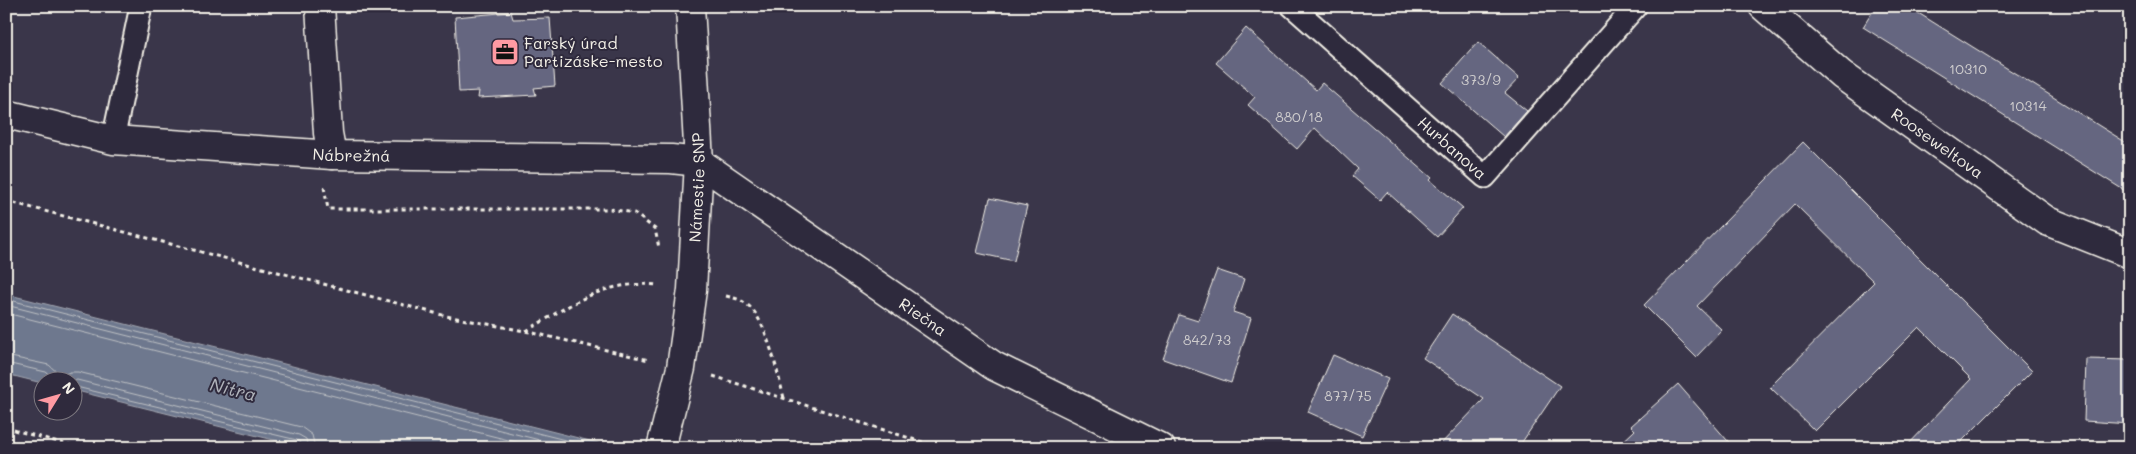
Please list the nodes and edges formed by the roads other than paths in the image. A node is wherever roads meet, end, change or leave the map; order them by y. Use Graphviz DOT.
graph roads {
  1 [pos="141,6"];
  2 [pos="320,6"];
  3 [pos="690,6"];
  4 [pos="1292,6"];
  5 [pos="1636,6"];
  6 [pos="1763,6"];
  7 [pos="6,114"];
  8 [pos="113,140"];
  9 [pos="332,155"];
  10 [pos="699,162"];
  11 [pos="2130,254"];
  12 [pos="661,448"];
  13 [pos="1161,448"];
  1 -- 8 [label="lane"];
  2 -- 9 [label="street"];
  3 -- 10 [label="street, Námestie SNP"];
  4 -- 5 [label="lane, Hurbanova"];
  6 -- 11 [label="street, Rooseweltova"];
  7 -- 8 [label="street, Nábrežná"];
  8 -- 9 [label="street, Nábrežná"];
  9 -- 10 [label="street, Nábrežná"];
  10 -- 12 [label="street, Námestie SNP"];
  10 -- 13 [label="street, Riečna"];
}
